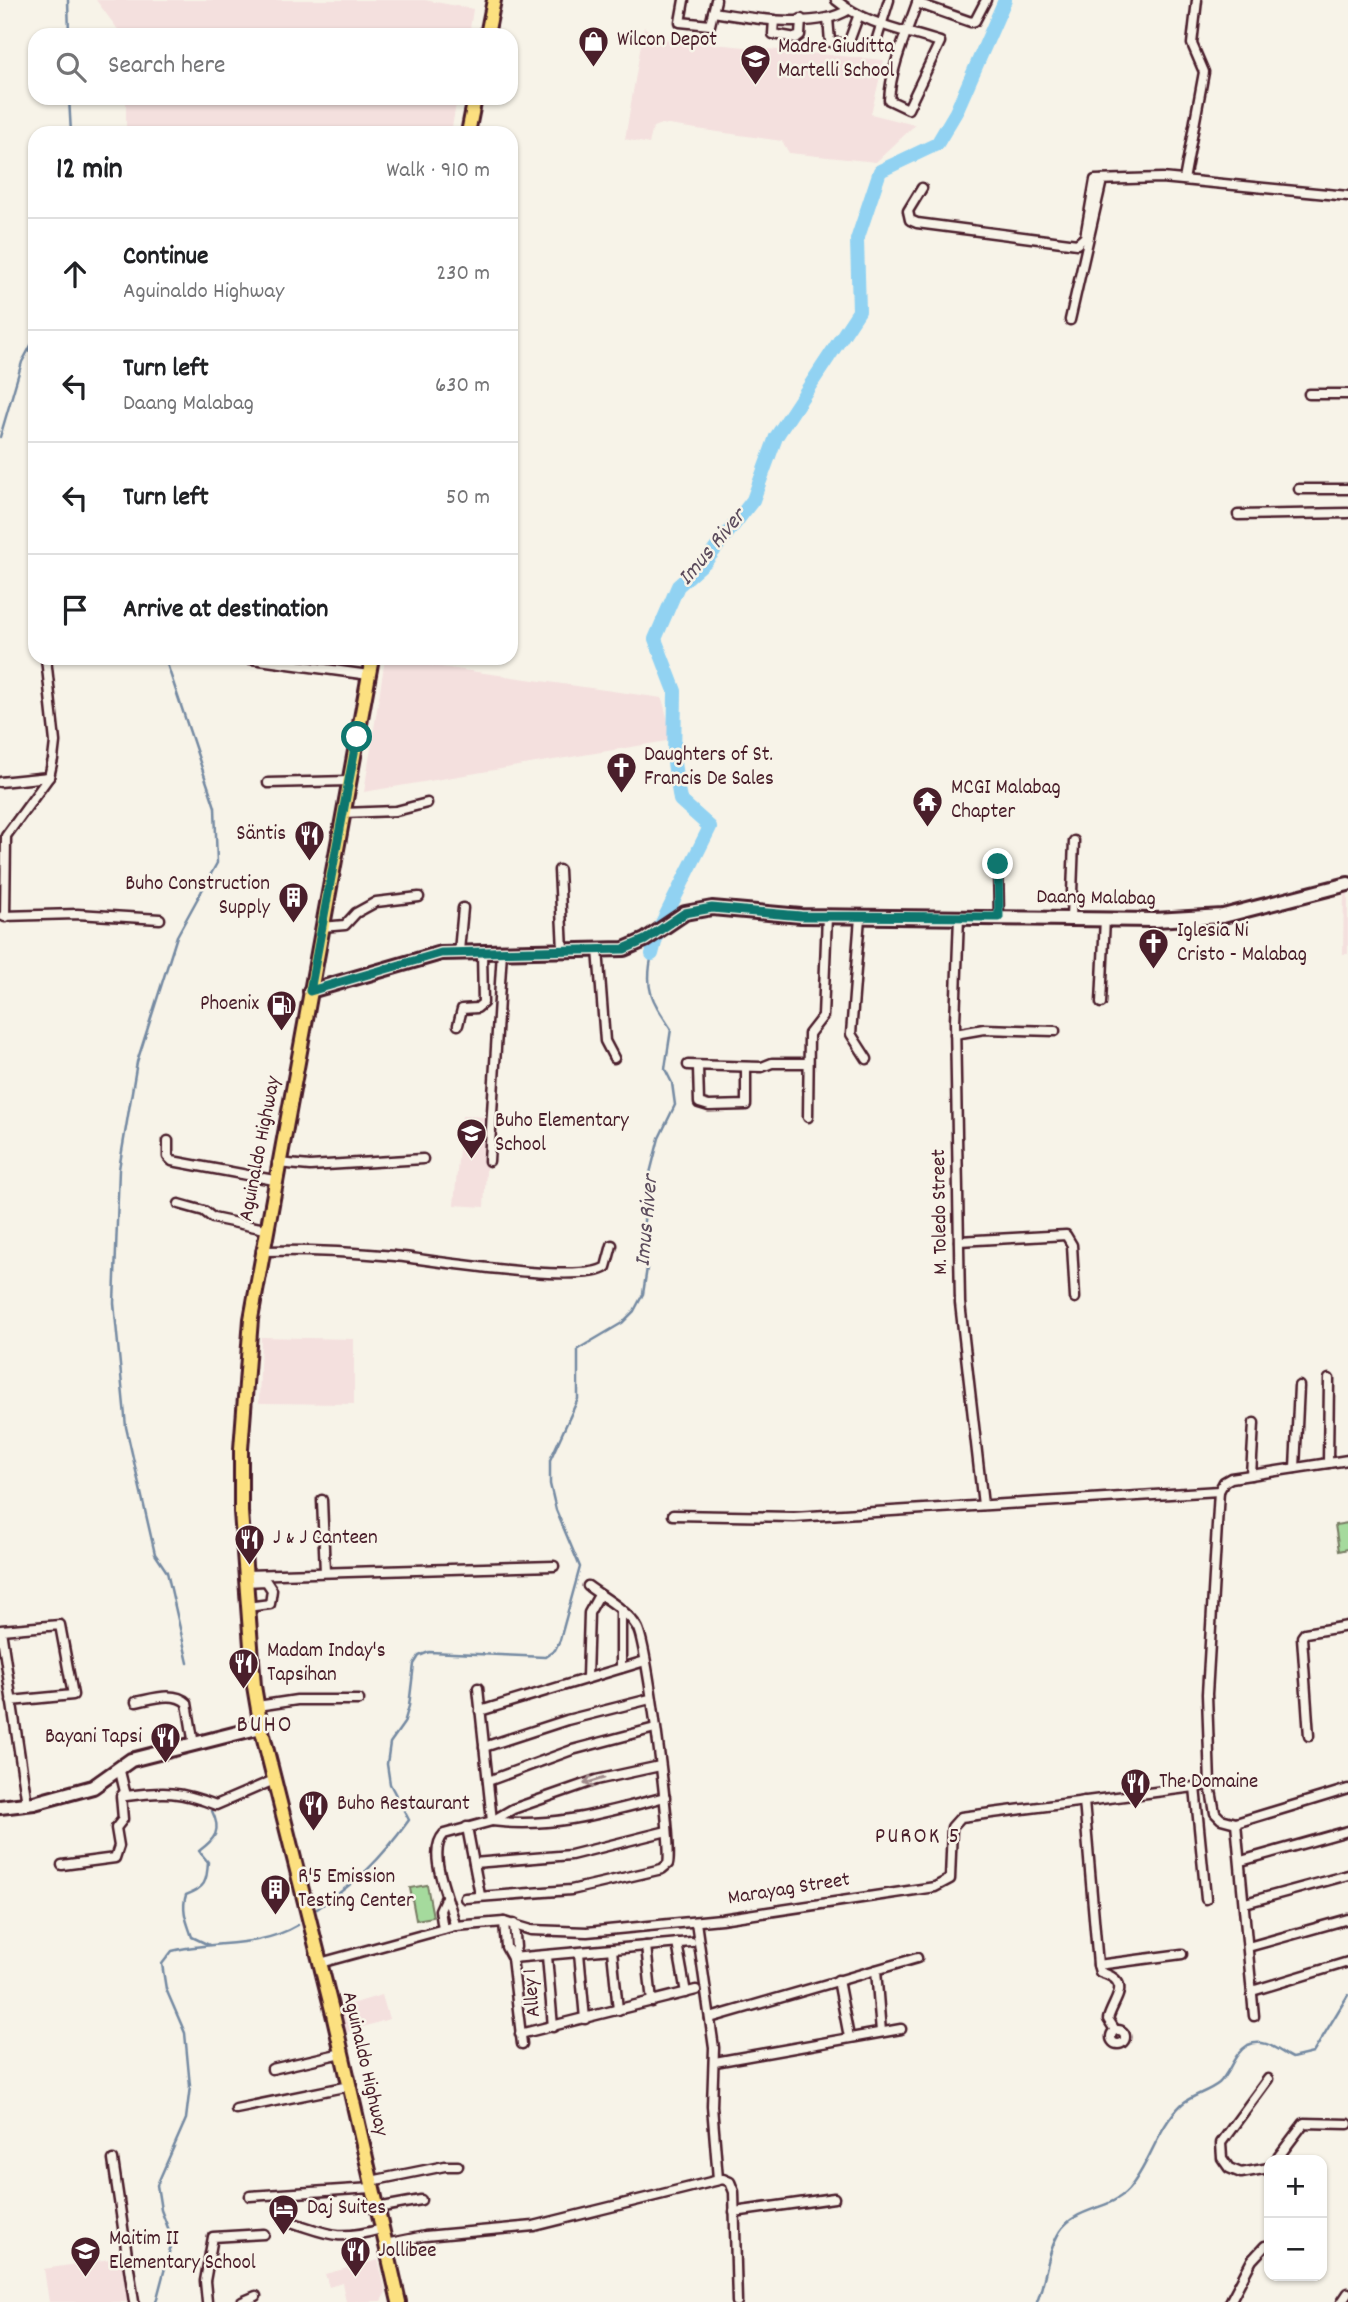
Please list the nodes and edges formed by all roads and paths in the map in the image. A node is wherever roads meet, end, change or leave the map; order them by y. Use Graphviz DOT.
graph roads {
  1 [pos="494,0"];
  2 [pos="684,0"];
  3 [pos="716,0"];
  4 [pos="836,0"];
  5 [pos="889,0"];
  6 [pos="986,0"];
  7 [pos="1197,0"];
  8 [pos="918,2"];
  9 [pos="848,10"];
  10 [pos="713,12"];
  11 [pos="858,17"];
  12 [pos="828,18"];
  13 [pos="801,19"];
  14 [pos="774,20"];
  15 [pos="881,25"];
  16 [pos="488,28"];
  17 [pos="907,31"];
  18 [pos="875,45"];
  19 [pos="474,105"];
  20 [pos="469,126"];
  21 [pos="1102,180"];
  22 [pos="1184,180"];
  23 [pos="922,188"];
  24 [pos="1348,196"];
  25 [pos="1070,320"];
  26 [pos="1309,394"];
  27 [pos="1348,394"];
  28 [pos="1299,489"];
  29 [pos="1348,489"];
  30 [pos="1348,513"];
  31 [pos="1238,515"];
  32 [pos="47,665"];
  33 [pos="296,665"];
  34 [pos="371,665"];
  35 [pos="369,675"];
  36 [pos="49,777"];
  37 [pos="349,781"];
  38 [pos="0,782"];
  39 [pos="268,783"];
  40 [pos="427,803"];
  41 [pos="343,813"];
  42 [pos="1074,841"];
  43 [pos="998,864"];
  44 [pos="559,870"];
  45 [pos="1348,884"];
  46 [pos="419,897"];
  47 [pos="463,908"];
  48 [pos="3,916"];
  49 [pos="827,916"];
  50 [pos="860,917"];
  51 [pos="959,917"];
  52 [pos="999,917"];
  53 [pos="1071,918"];
  54 [pos="1105,918"];
  55 [pos="160,919"];
  56 [pos="322,927"];
  57 [pos="598,949"];
  58 [pos="563,950"];
  59 [pos="459,951"];
  60 [pos="502,951"];
  61 [pos="482,952"];
  62 [pos="310,991"];
  63 [pos="1101,1003"];
  64 [pos="458,1025"];
  65 [pos="1055,1031"];
  66 [pos="955,1034"];
  67 [pos="614,1058"];
  68 [pos="867,1059"];
  69 [pos="808,1063"];
  70 [pos="688,1065"];
  71 [pos="746,1067"];
  72 [pos="698,1068"];
  73 [pos="808,1117"];
  74 [pos="168,1141"];
  75 [pos="423,1159"];
  76 [pos="489,1161"];
  77 [pos="277,1163"];
  78 [pos="274,1180"];
  79 [pos="179,1204"];
  80 [pos="265,1229"];
  81 [pos="959,1241"];
  82 [pos="612,1245"];
  83 [pos="261,1251"];
  84 [pos="1075,1298"];
  85 [pos="1329,1379"];
  86 [pos="1299,1386"];
  87 [pos="1254,1423"];
  88 [pos="1348,1460"];
  89 [pos="1328,1463"];
  90 [pos="1295,1468"];
  91 [pos="1251,1475"];
  92 [pos="1219,1491"];
  93 [pos="322,1500"];
  94 [pos="983,1505"];
  95 [pos="673,1515"];
  96 [pos="554,1566"];
  97 [pos="325,1572"];
  98 [pos="245,1579"];
  99 [pos="588,1586"];
  100 [pos="599,1595"];
  101 [pos="247,1607"];
  102 [pos="621,1610"];
  103 [pos="1348,1626"];
  104 [pos="252,1652"];
  105 [pos="645,1661"];
  106 [pos="621,1668"];
  107 [pos="587,1678"];
  108 [pos="478,1688"];
  109 [pos="650,1699"];
  110 [pos="359,1700"];
  111 [pos="10,1701"];
  112 [pos="136,1702"];
  113 [pos="264,1705"];
  114 [pos="480,1711"];
  115 [pos="261,1727"];
  116 [pos="655,1728"];
  117 [pos="1309,1737"];
  118 [pos="194,1745"];
  119 [pos="484,1747"];
  120 [pos="660,1766"];
  121 [pos="119,1768"];
  122 [pos="274,1780"];
  123 [pos="488,1781"];
  124 [pos="1210,1785"];
  125 [pos="1195,1787"];
  126 [pos="1348,1789"];
  127 [pos="125,1792"];
  128 [pos="664,1797"];
  129 [pos="1084,1801"];
  130 [pos="27,1804"];
  131 [pos="0,1807"];
  132 [pos="492,1821"];
  133 [pos="1236,1823"];
  134 [pos="467,1827"];
  135 [pos="667,1830"];
  136 [pos="1348,1831"];
  137 [pos="290,1836"];
  138 [pos="1241,1861"];
  139 [pos="474,1863"];
  140 [pos="62,1865"];
  141 [pos="1348,1875"];
  142 [pos="480,1895"];
  143 [pos="465,1898"];
  144 [pos="445,1899"];
  145 [pos="1206,1899"];
  146 [pos="1245,1903"];
  147 [pos="1348,1919"];
  148 [pos="504,1922"];
  149 [pos="695,1922"];
  150 [pos="514,1924"];
  151 [pos="455,1926"];
  152 [pos="443,1929"];
  153 [pos="691,1942"];
  154 [pos="677,1943"];
  155 [pos="646,1946"];
  156 [pos="1248,1947"];
  157 [pos="612,1950"];
  158 [pos="579,1953"];
  159 [pos="1182,1954"];
  160 [pos="547,1956"];
  161 [pos="512,1958"];
  162 [pos="917,1958"];
  163 [pos="1348,1962"];
  164 [pos="320,1964"];
  165 [pos="1098,1965"];
  166 [pos="876,1970"];
  167 [pos="838,1980"];
  168 [pos="696,1990"];
  169 [pos="1252,1991"];
  170 [pos="685,1993"];
  171 [pos="652,2001"];
  172 [pos="618,2010"];
  173 [pos="1254,2016"];
  174 [pos="710,2018"];
  175 [pos="585,2019"];
  176 [pos="553,2027"];
  177 [pos="901,2029"];
  178 [pos="1115,2030"];
  179 [pos="881,2032"];
  180 [pos="520,2034"];
  181 [pos="849,2037"];
  182 [pos="522,2044"];
  183 [pos="342,2053"];
  184 [pos="715,2062"];
  185 [pos="272,2069"];
  186 [pos="1268,2079"];
  187 [pos="349,2086"];
  188 [pos="236,2109"];
  189 [pos="1348,2124"];
  190 [pos="1280,2155"];
  191 [pos="113,2160"];
  192 [pos="458,2166"];
  193 [pos="1264,2169"];
  194 [pos="718,2179"];
  195 [pos="371,2185"];
  196 [pos="250,2196"];
  197 [pos="834,2199"];
  198 [pos="421,2200"];
  199 [pos="377,2208"];
  200 [pos="734,2212"];
  201 [pos="284,2220"];
  202 [pos="382,2229"];
  203 [pos="264,2234"];
  204 [pos="385,2244"];
  205 [pos="1264,2247"];
  206 [pos="1348,2293"];
  207 [pos="256,2296"];
  208 [pos="134,2302"];
  209 [pos="207,2302"];
  210 [pos="242,2302"];
  211 [pos="399,2302"];
  212 [pos="737,2302"];
  213 [pos="1230,2302"];
  214 [pos="1342,2302"];
  1 -- 16 [label="main road"];
  2 -- 10 [label="street"];
  3 -- 10 [label="street"];
  4 -- 9 [label="street"];
  5 -- 15 [label="street"];
  6 -- 8 [label="street"];
  7 -- 22 [label="street"];
  8 -- 17 [label="street"];
  9 -- 11 [label="street"];
  9 -- 12 [label="street"];
  10 -- 14 [label="street"];
  11 -- 12 [label="street"];
  11 -- 15 [label="street"];
  12 -- 13 [label="street"];
  13 -- 14 [label="street"];
  13 -- 14 [label="street"];
  15 -- 17 [label="street"];
  15 -- 18 [label="street"];
  17 -- 17 [label="street"];
  19 -- 20 [label="main road"];
  21 -- 22 [label="street"];
  21 -- 23 [label="street"];
  21 -- 25 [label="street"];
  22 -- 24 [label="street"];
  26 -- 27 [label="street"];
  28 -- 29 [label="street"];
  30 -- 31 [label="street"];
  32 -- 36 [label="street"];
  33 -- 35 [label="street"];
  34 -- 35 [label="main road, Aguinaldo Highway"];
  35 -- 37 [label="main road, Aguinaldo Highway"];
  36 -- 38 [label="street"];
  36 -- 48 [label="street"];
  37 -- 39 [label="street"];
  37 -- 41 [label="main road, Aguinaldo Highway"];
  40 -- 41 [label="street"];
  41 -- 56 [label="main road, Aguinaldo Highway"];
  42 -- 53 [label="street"];
  43 -- 52 [label="street"];
  44 -- 58 [label="street"];
  45 -- 54 [label="street, Daang Malabag"];
  46 -- 56 [label="street"];
  47 -- 59 [label="street"];
  48 -- 55 [label="street"];
  49 -- 50 [label="street, Daang Malabag"];
  49 -- 57 [label="street, Daang Malabag"];
  49 -- 69 [label="street"];
  50 -- 51 [label="street, Daang Malabag"];
  50 -- 68 [label="street"];
  51 -- 52 [label="street, Daang Malabag"];
  51 -- 66 [label="street, M. Toledo Street"];
  52 -- 53 [label="street, Daang Malabag"];
  53 -- 54 [label="street, Daang Malabag"];
  54 -- 63 [label="street"];
  56 -- 62 [label="main road, Aguinaldo Highway"];
  57 -- 58 [label="street, Daang Malabag"];
  57 -- 67 [label="street"];
  58 -- 60 [label="street, Daang Malabag"];
  59 -- 61 [label="street, Daang Malabag"];
  59 -- 62 [label="street, Daang Malabag"];
  60 -- 61 [label="street, Daang Malabag"];
  60 -- 76 [label="street"];
  61 -- 64 [label="street"];
  62 -- 77 [label="main road, Aguinaldo Highway"];
  65 -- 66 [label="street"];
  66 -- 81 [label="street, M. Toledo Street"];
  69 -- 71 [label="street"];
  69 -- 73 [label="street"];
  70 -- 72 [label="street"];
  71 -- 72 [label="street"];
  71 -- 72 [label="street"];
  74 -- 78 [label="street"];
  75 -- 77 [label="street"];
  77 -- 78 [label="main road, Aguinaldo Highway"];
  78 -- 80 [label="main road, Aguinaldo Highway"];
  79 -- 80 [label="street"];
  80 -- 83 [label="main road, Aguinaldo Highway"];
  81 -- 84 [label="street"];
  81 -- 94 [label="street, M. Toledo Street"];
  82 -- 83 [label="street"];
  83 -- 98 [label="main road, Aguinaldo Highway"];
  85 -- 89 [label="street"];
  86 -- 90 [label="street"];
  87 -- 91 [label="street"];
  88 -- 89 [label="street"];
  89 -- 90 [label="street"];
  90 -- 91 [label="street"];
  91 -- 92 [label="street"];
  92 -- 94 [label="street"];
  92 -- 124 [label="street"];
  93 -- 97 [label="street"];
  94 -- 95 [label="street"];
  96 -- 97 [label="street"];
  97 -- 98 [label="street"];
  98 -- 101 [label="main road, Aguinaldo Highway"];
  98 -- 101 [label="street"];
  99 -- 100 [label="street"];
  100 -- 102 [label="street"];
  100 -- 107 [label="street"];
  101 -- 104 [label="main road, Aguinaldo Highway"];
  102 -- 105 [label="street"];
  102 -- 106 [label="street"];
  103 -- 117 [label="street"];
  104 -- 113 [label="main road, Aguinaldo Highway"];
  104 -- 115 [label="main road, Aguinaldo Highway"];
  105 -- 106 [label="street"];
  105 -- 109 [label="street"];
  106 -- 107 [label="street"];
  107 -- 114 [label="street"];
  108 -- 114 [label="street"];
  109 -- 116 [label="street"];
  109 -- 119 [label="street"];
  110 -- 113 [label="street"];
  111 -- 111 [label="street"];
  111 -- 130 [label="street"];
  112 -- 118 [label="street"];
  113 -- 137 [label="main road, Aguinaldo Highway"];
  114 -- 119 [label="street"];
  115 -- 118 [label="street"];
  115 -- 122 [label="main road, Aguinaldo Highway"];
  116 -- 120 [label="street"];
  116 -- 123 [label="street"];
  118 -- 121 [label="street"];
  119 -- 123 [label="street"];
  120 -- 128 [label="street"];
  120 -- 132 [label="street, one-way"];
  121 -- 127 [label="street"];
  121 -- 130 [label="street"];
  122 -- 127 [label="street"];
  122 -- 137 [label="main road, Aguinaldo Highway"];
  123 -- 132 [label="street"];
  124 -- 125 [label="street, Marayag Street"];
  124 -- 133 [label="street"];
  125 -- 129 [label="street, Marayag Street"];
  125 -- 145 [label="street"];
  126 -- 133 [label="street"];
  127 -- 140 [label="street"];
  128 -- 132 [label="street"];
  128 -- 135 [label="street"];
  129 -- 149 [label="street, Marayag Street"];
  129 -- 165 [label="street"];
  130 -- 131 [label="street"];
  132 -- 134 [label="street"];
  133 -- 138 [label="street"];
  134 -- 139 [label="street"];
  134 -- 144 [label="street"];
  135 -- 139 [label="street"];
  135 -- 142 [label="street"];
  136 -- 138 [label="street"];
  137 -- 164 [label="main road, Aguinaldo Highway"];
  138 -- 146 [label="street"];
  139 -- 142 [label="street"];
  141 -- 146 [label="street"];
  142 -- 143 [label="street"];
  144 -- 151 [label="street"];
  144 -- 152 [label="street"];
  146 -- 156 [label="street"];
  147 -- 156 [label="street"];
  148 -- 150 [label="street, Marayag Street"];
  148 -- 151 [label="street, Marayag Street"];
  148 -- 161 [label="street"];
  149 -- 150 [label="street, Marayag Street"];
  149 -- 174 [label="street"];
  150 -- 161 [label="street"];
  151 -- 152 [label="street, Marayag Street"];
  152 -- 164 [label="street, Marayag Street"];
  153 -- 154 [label="street"];
  154 -- 155 [label="street"];
  154 -- 170 [label="street"];
  155 -- 157 [label="street"];
  155 -- 171 [label="street"];
  156 -- 169 [label="street"];
  157 -- 158 [label="street"];
  157 -- 172 [label="street"];
  158 -- 160 [label="street"];
  158 -- 175 [label="street"];
  159 -- 165 [label="street"];
  160 -- 161 [label="street"];
  160 -- 176 [label="street, Alley 1"];
  161 -- 180 [label="street"];
  162 -- 166 [label="street"];
  163 -- 169 [label="street"];
  164 -- 183 [label="main road, Aguinaldo Highway"];
  165 -- 178 [label="street"];
  166 -- 167 [label="street"];
  166 -- 179 [label="street"];
  167 -- 174 [label="street"];
  167 -- 181 [label="street"];
  168 -- 170 [label="street"];
  169 -- 173 [label="street"];
  170 -- 171 [label="street"];
  171 -- 172 [label="street"];
  172 -- 175 [label="street"];
  174 -- 184 [label="street"];
  175 -- 176 [label="street"];
  176 -- 180 [label="street"];
  177 -- 179 [label="street"];
  179 -- 181 [label="street"];
  180 -- 182 [label="street"];
  181 -- 184 [label="street"];
  183 -- 185 [label="street"];
  183 -- 187 [label="main road, Aguinaldo Highway"];
  184 -- 194 [label="street"];
  186 -- 193 [label="street"];
  187 -- 188 [label="street"];
  187 -- 195 [label="main road, Aguinaldo Highway"];
  189 -- 190 [label="street"];
  191 -- 208 [label="street"];
  192 -- 195 [label="street"];
  194 -- 200 [label="street"];
  194 -- 204 [label="street"];
  195 -- 196 [label="street"];
  195 -- 199 [label="main road, Aguinaldo Highway"];
  197 -- 200 [label="street"];
  198 -- 199 [label="street"];
  199 -- 202 [label="main road, Aguinaldo Highway"];
  200 -- 212 [label="street"];
  201 -- 202 [label="street"];
  202 -- 204 [label="main road, Aguinaldo Highway"];
  203 -- 209 [label="street"];
  204 -- 211 [label="main road, Aguinaldo Highway"];
  205 -- 213 [label="street"];
  206 -- 214 [label="street"];
  207 -- 210 [label="street"];
}
